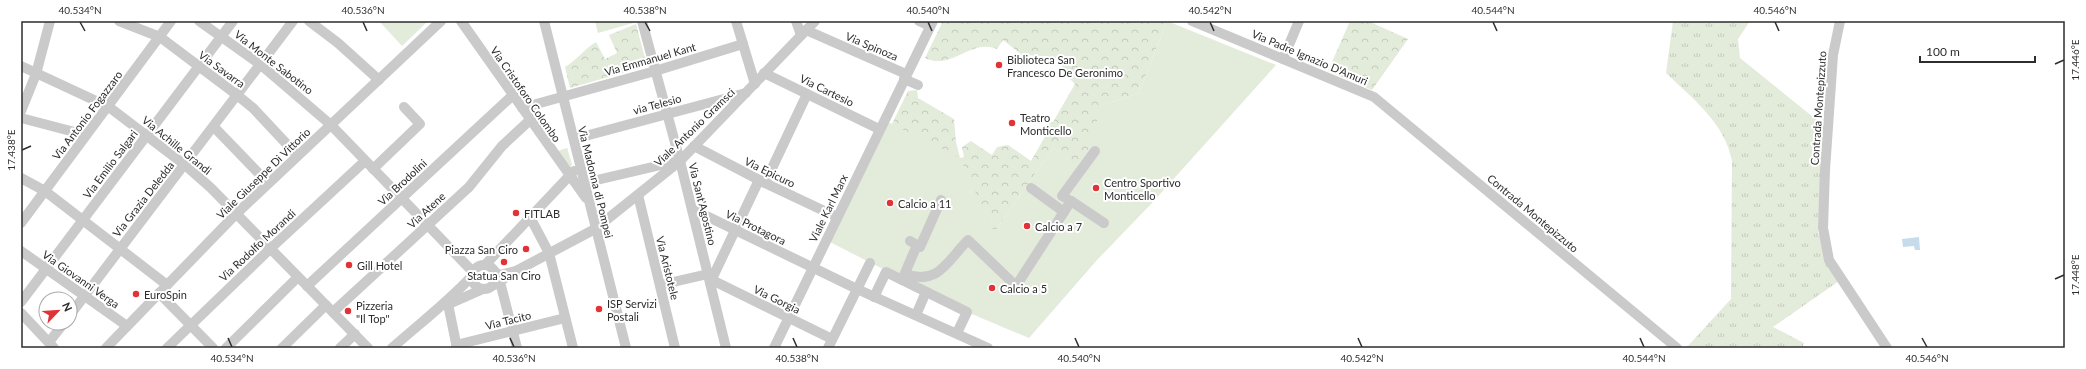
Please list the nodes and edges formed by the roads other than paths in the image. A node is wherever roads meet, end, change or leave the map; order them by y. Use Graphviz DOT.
graph roads {
  1 [pos="50,21"];
  2 [pos="119,21"];
  3 [pos="171,21"];
  4 [pos="199,21"];
  5 [pos="233,21"];
  6 [pos="293,21"];
  7 [pos="309,21"];
  8 [pos="441,21"];
  9 [pos="460,21"];
  10 [pos="544,21"];
  11 [pos="642,21"];
  12 [pos="736,21"];
  13 [pos="796,21"];
  14 [pos="815,21"];
  15 [pos="919,21"];
  16 [pos="1192,21"];
  17 [pos="1299,21"];
  18 [pos="1840,21"];
  19 [pos="931,24"];
  20 [pos="803,33"];
  21 [pos="160,37"];
  22 [pos="221,37"];
  23 [pos="743,44"];
  24 [pos="1283,58"];
  25 [pos="261,65"];
  26 [pos="21,66"];
  27 [pos="199,68"];
  28 [pos="655,71"];
  29 [pos="764,73"];
  30 [pos="36,74"];
  31 [pos="905,76"];
  32 [pos="379,80"];
  33 [pos="755,84"];
  34 [pos="918,85"];
  35 [pos="747,93"];
  36 [pos="807,94"];
  37 [pos="238,95"];
  38 [pos="513,95"];
  39 [pos="563,96"];
  40 [pos="1374,97"];
  41 [pos="109,107"];
  42 [pos="404,107"];
  43 [pos="522,108"];
  44 [pos="21,111"];
  45 [pos="667,114"];
  46 [pos="21,118"];
  47 [pos="530,120"];
  48 [pos="331,125"];
  49 [pos="214,127"];
  50 [pos="879,129"];
  51 [pos="86,135"];
  52 [pos="146,136"];
  53 [pos="574,139"];
  54 [pos="694,146"];
  55 [pos="1095,151"];
  56 [pos="297,155"];
  57 [pos="680,160"];
  58 [pos="365,161"];
  59 [pos="185,165"];
  60 [pos="373,169"];
  61 [pos="21,178"];
  62 [pos="577,179"];
  63 [pos="762,182"];
  64 [pos="268,183"];
  65 [pos="1031,188"];
  66 [pos="45,190"];
  67 [pos="638,194"];
  68 [pos="401,199"];
  69 [pos="941,200"];
  70 [pos="1071,201"];
  71 [pos="692,209"];
  72 [pos="1064,212"];
  73 [pos="236,214"];
  74 [pos="837,217"];
  75 [pos="530,218"];
  76 [pos="84,219"];
  77 [pos="1104,223"];
  78 [pos="21,224"];
  79 [pos="427,226"];
  80 [pos="595,229"];
  81 [pos="735,230"];
  82 [pos="120,248"];
  83 [pos="270,249"];
  84 [pos="21,251"];
  85 [pos="549,254"];
  86 [pos="870,263"];
  87 [pos="485,265"];
  88 [pos="812,267"];
  89 [pos="46,269"];
  90 [pos="516,271"];
  91 [pos="495,272"];
  92 [pos="472,274"];
  93 [pos="298,277"];
  94 [pos="904,277"];
  95 [pos="710,279"];
  96 [pos="500,282"];
  97 [pos="167,285"];
  98 [pos="307,286"];
  99 [pos="660,286"];
  100 [pos="486,289"];
  101 [pos="857,289"];
  102 [pos="926,292"];
  103 [pos="159,293"];
  104 [pos="85,296"];
  105 [pos="874,297"];
  106 [pos="21,302"];
  107 [pos="78,305"];
  108 [pos="445,306"];
  109 [pos="329,308"];
  110 [pos="21,313"];
  111 [pos="916,315"];
  112 [pos="565,318"];
  113 [pos="788,318"];
  114 [pos="191,325"];
  115 [pos="128,326"];
  116 [pos="59,331"];
  117 [pos="512,331"];
  118 [pos="957,333"];
  119 [pos="355,334"];
  120 [pos="830,344"];
  121 [pos="51,345"];
  122 [pos="456,347"];
  123 [pos="106,348"];
  124 [pos="167,348"];
  125 [pos="213,348"];
  126 [pos="226,348"];
  127 [pos="282,348"];
  128 [pos="340,348"];
  129 [pos="368,348"];
  130 [pos="392,348"];
  131 [pos="517,348"];
  132 [pos="573,348"];
  133 [pos="626,348"];
  134 [pos="675,348"];
  135 [pos="726,348"];
  136 [pos="774,348"];
  137 [pos="988,348"];
  138 [pos="1676,348"];
  139 [pos="1887,348"];
  1 -- 30 [label="street"];
  2 -- 21 [label="street, Via Savarra"];
  3 -- 21 [label="street, Via Antonio Fogazzaro"];
  4 -- 22 [label="street, Via Monte Sabotino"];
  5 -- 22 [label="street, Via Emilio Salgari"];
  6 -- 25 [label="street, Via Grazia Deledda"];
  7 -- 32 [label="street"];
  8 -- 32 [label="street, Viale Giuseppe Di Vittorio"];
  9 -- 38 [label="street, Via Cristoforo Colombo"];
  10 -- 39 [label="street, Via Madonna di Pompei"];
  11 -- 28 [label="street, Via Sant'Agostino"];
  12 -- 23 [label="street"];
  13 -- 20 [label="street"];
  14 -- 20 [label="street, Viale Antonio Gramsci"];
  15 -- 19 [label="street"];
  16 -- 24 [label="street, Via Padre Ignazio D'Amuri"];
  17 -- 24 [label="street"];
  18 -- 139 [label="street, Contrada Montepizzuto"];
  19 -- 31 [label="street, Viale Karl Marx"];
  20 -- 29 [label="street, Viale Antonio Gramsci"];
  20 -- 31 [label="street, Via Spinoza"];
  21 -- 27 [label="street, Via Savarra"];
  21 -- 41 [label="street, Via Antonio Fogazzaro"];
  22 -- 25 [label="street, Via Monte Sabotino"];
  22 -- 27 [label="street, Via Emilio Salgari"];
  23 -- 28 [label="street, Via Emmanuel Kant"];
  23 -- 33 [label="street"];
  24 -- 40 [label="street, Via Padre Ignazio D'Amuri"];
  25 -- 37 [label="street, Via Grazia Deledda"];
  25 -- 48 [label="street, Via Monte Sabotino"];
  26 -- 30 [label="street, Via Achille Grandi"];
  27 -- 37 [label="street, Via Savarra"];
  27 -- 52 [label="street, Via Emilio Salgari"];
  28 -- 39 [label="street, Via Emmanuel Kant"];
  28 -- 45 [label="street, Via Sant'Agostino"];
  29 -- 33 [label="street, Viale Antonio Gramsci"];
  29 -- 36 [label="street, Via Cartesio"];
  30 -- 41 [label="street, Via Achille Grandi"];
  30 -- 44 [label="street"];
  31 -- 34 [label="street"];
  31 -- 50 [label="street, Viale Karl Marx"];
  32 -- 48 [label="street, Viale Giuseppe Di Vittorio"];
  33 -- 35 [label="street, Viale Antonio Gramsci"];
  35 -- 45 [label="street, via Telesio"];
  35 -- 54 [label="street, Viale Antonio Gramsci"];
  36 -- 50 [label="street, Via Cartesio"];
  36 -- 63 [label="street"];
  37 -- 49 [label="street, Via Grazia Deledda"];
  37 -- 56 [label="street, Via Savarra"];
  38 -- 43 [label="street, Via Cristoforo Colombo"];
  38 -- 68 [label="street, Via Brodolini"];
  39 -- 43 [label="street, Via Emmanuel Kant"];
  39 -- 53 [label="street, Via Madonna di Pompei"];
  40 -- 138 [label="street, Contrada Montepizzuto"];
  41 -- 51 [label="street, Via Antonio Fogazzaro"];
  41 -- 52 [label="street, Via Achille Grandi"];
  42 -- 60 [label="street"];
  43 -- 47 [label="street, Via Cristoforo Colombo"];
  45 -- 53 [label="street, via Telesio"];
  45 -- 57 [label="street, Via Sant'Agostino"];
  46 -- 51 [label="street"];
  47 -- 62 [label="street, Via Cristoforo Colombo"];
  47 -- 79 [label="street, Via Atene"];
  48 -- 56 [label="street, Viale Giuseppe Di Vittorio"];
  48 -- 58 [label="street, Via Monte Sabotino"];
  49 -- 59 [label="street, Via Grazia Deledda"];
  49 -- 64 [label="street"];
  50 -- 74 [label="street, Viale Karl Marx"];
  51 -- 66 [label="street, Via Antonio Fogazzaro"];
  52 -- 59 [label="street, Via Achille Grandi"];
  52 -- 76 [label="street, Via Emilio Salgari"];
  53 -- 62 [label="street, Via Madonna di Pompei"];
  54 -- 57 [label="street, Viale Antonio Gramsci"];
  54 -- 63 [label="street, Via Epicuro"];
  55 -- 70 [label="street"];
  56 -- 64 [label="street, Viale Giuseppe Di Vittorio"];
  57 -- 62 [label="street"];
  57 -- 67 [label="street, Viale Antonio Gramsci"];
  57 -- 71 [label="street, Via Sant'Agostino"];
  58 -- 60 [label="street, Via Monte Sabotino"];
  58 -- 83 [label="street, Via Rodolfo Morandi"];
  59 -- 73 [label="street, Via Achille Grandi"];
  59 -- 82 [label="street, Via Grazia Deledda"];
  60 -- 68 [label="street, Via Monte Sabotino"];
  61 -- 66 [label="street"];
  62 -- 75 [label="street"];
  62 -- 80 [label="street, Via Madonna di Pompei"];
  63 -- 74 [label="street, Via Epicuro"];
  63 -- 81 [label="street"];
  64 -- 73 [label="street, Viale Giuseppe Di Vittorio"];
  65 -- 72 [label="street"];
  66 -- 76 [label="street"];
  66 -- 78 [label="street, Via Antonio Fogazzaro"];
  67 -- 80 [label="street, Viale Antonio Gramsci"];
  67 -- 99 [label="street, Via Aristotele"];
  68 -- 79 [label="street, Via Monte Sabotino"];
  68 -- 98 [label="street, Via Brodolini"];
  69 -- 94 [label="street"];
  70 -- 72 [label="street"];
  70 -- 77 [label="street"];
  71 -- 81 [label="street, Via Protagora"];
  71 -- 95 [label="street, Via Sant'Agostino"];
  72 -- 94 [label="street"];
  73 -- 83 [label="street, Via Achille Grandi"];
  73 -- 97 [label="street, Viale Giuseppe Di Vittorio"];
  74 -- 88 [label="street, Viale Karl Marx"];
  75 -- 85 [label="street"];
  75 -- 87 [label="street"];
  76 -- 82 [label="street"];
  76 -- 89 [label="street, Via Emilio Salgari"];
  79 -- 92 [label="street, Via Monte Sabotino"];
  79 -- 109 [label="street, Via Atene"];
  80 -- 85 [label="street, Viale Antonio Gramsci"];
  80 -- 133 [label="street, Via Madonna di Pompei"];
  81 -- 88 [label="street, Via Protagora"];
  81 -- 95 [label="street"];
  82 -- 97 [label="street"];
  82 -- 104 [label="street, Via Grazia Deledda"];
  83 -- 93 [label="street, Via Achille Grandi"];
  83 -- 114 [label="street, Via Rodolfo Morandi"];
  84 -- 89 [label="street, Via Giovanni Verga"];
  85 -- 90 [label="street, Viale Antonio Gramsci"];
  85 -- 112 [label="street"];
  86 -- 101 [label="street"];
  87 -- 91 [label="street"];
  87 -- 92 [label="street"];
  88 -- 101 [label="street, Via Protagora"];
  88 -- 113 [label="street, Viale Karl Marx"];
  89 -- 104 [label="street, Via Giovanni Verga"];
  89 -- 106 [label="street, Via Emilio Salgari"];
  90 -- 91 [label="street, Viale Antonio Gramsci"];
  90 -- 96 [label="street, Viale Antonio Gramsci"];
  91 -- 100 [label="street"];
  92 -- 100 [label="street"];
  92 -- 108 [label="street, Viale Antonio Gramsci"];
  93 -- 98 [label="street, Via Achille Grandi"];
  93 -- 126 [label="street"];
  94 -- 102 [label="street"];
  94 -- 105 [label="street"];
  95 -- 99 [label="street"];
  95 -- 113 [label="street, Via Gorgia"];
  95 -- 135 [label="street, Via Sant'Agostino"];
  96 -- 100 [label="street, Viale Antonio Gramsci"];
  96 -- 117 [label="street"];
  97 -- 103 [label="street, Viale Giuseppe Di Vittorio"];
  98 -- 109 [label="street, Via Achille Grandi"];
  99 -- 134 [label="street, Via Aristotele"];
  100 -- 108 [label="street, Viale Antonio Gramsci"];
  101 -- 105 [label="street, Via Protagora"];
  101 -- 120 [label="street"];
  102 -- 111 [label="street"];
  102 -- 118 [label="street"];
  103 -- 114 [label="street"];
  103 -- 115 [label="street, Viale Giuseppe Di Vittorio"];
  104 -- 107 [label="street, Via Grazia Deledda"];
  104 -- 115 [label="street, Via Giovanni Verga"];
  105 -- 111 [label="street, Via Protagora"];
  108 -- 122 [label="street"];
  108 -- 130 [label="street, Viale Antonio Gramsci"];
  109 -- 119 [label="street, Via Achille Grandi"];
  109 -- 127 [label="street, Via Atene"];
  110 -- 121 [label="street"];
  111 -- 118 [label="street, Via Protagora"];
  112 -- 117 [label="street, Via Tacito"];
  112 -- 132 [label="street"];
  113 -- 120 [label="street, Via Gorgia"];
  113 -- 136 [label="street, Viale Karl Marx"];
  114 -- 124 [label="street, Via Rodolfo Morandi"];
  114 -- 125 [label="street"];
  115 -- 123 [label="street, Viale Giuseppe Di Vittorio"];
  116 -- 121 [label="street"];
  117 -- 122 [label="street, Via Tacito"];
  117 -- 131 [label="street"];
  118 -- 137 [label="street, Via Protagora"];
  119 -- 128 [label="street"];
  119 -- 129 [label="street, Via Achille Grandi"];
}
